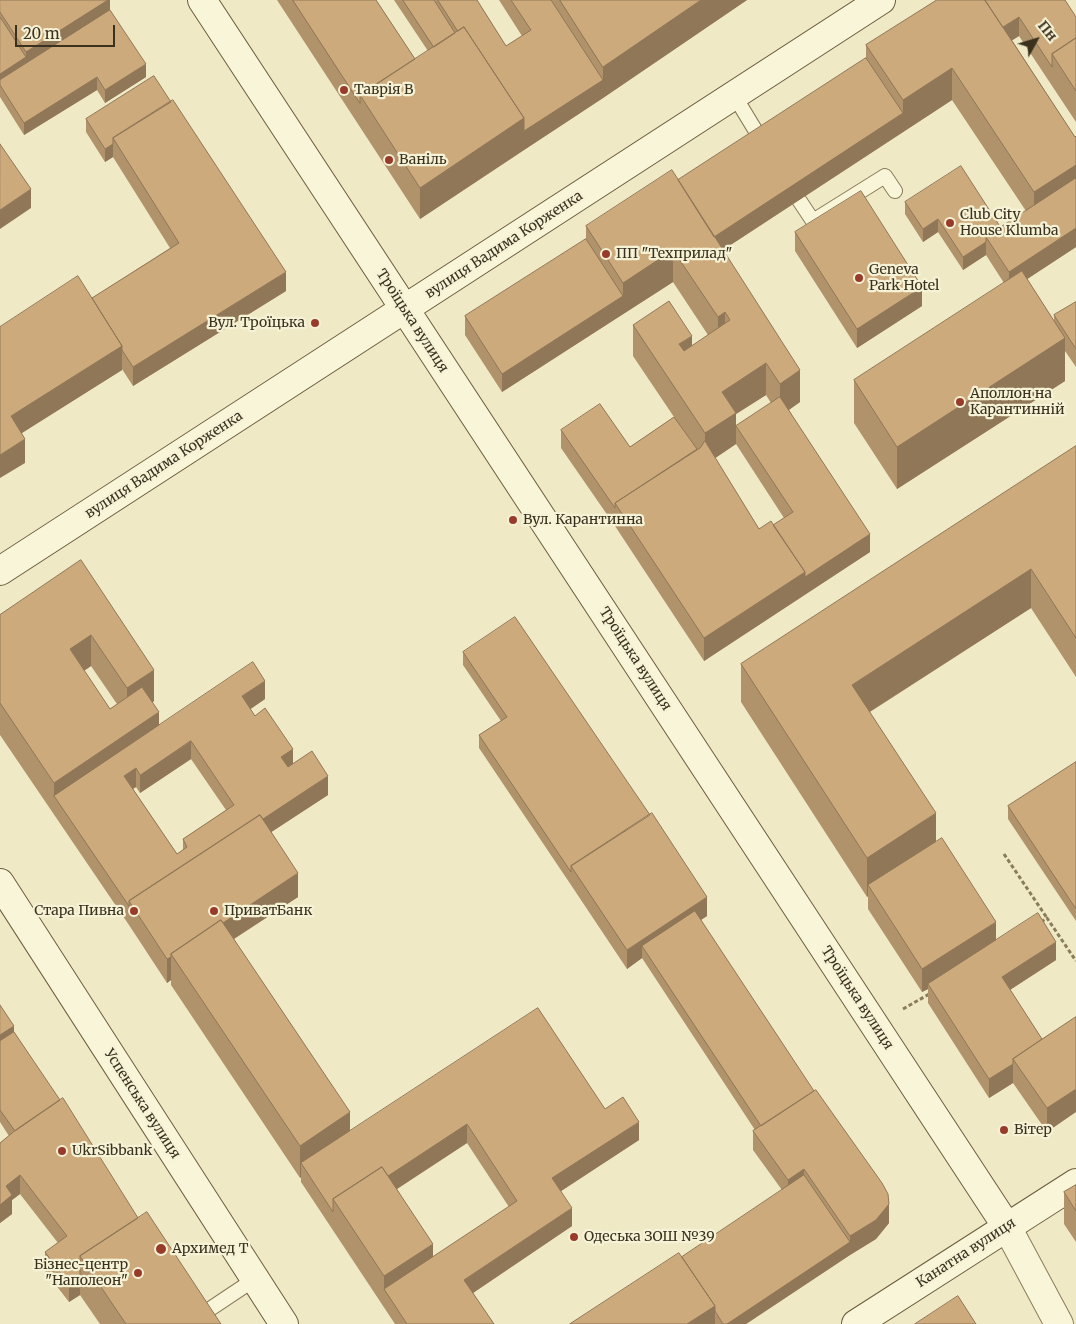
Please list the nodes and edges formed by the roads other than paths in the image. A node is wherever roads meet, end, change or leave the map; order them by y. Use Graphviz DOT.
graph roads {
  1 [pos="202,0"];
  2 [pos="881,0"];
  3 [pos="734,95"];
  4 [pos="763,143"];
  5 [pos="895,191"];
  6 [pos="799,200"];
  7 [pos="404,309"];
  8 [pos="0,571"];
  9 [pos="0,883"];
  10 [pos="1076,1183"];
  11 [pos="1007,1227"];
  12 [pos="255,1279"];
  13 [pos="193,1320"];
  14 [pos="284,1324"];
  15 [pos="856,1324"];
  16 [pos="1059,1324"];
  1 -- 7 [label="street, Троїцька вулиця"];
  2 -- 3 [label="street, вулиця Вадима Корженка"];
  3 -- 4 [label="lane"];
  3 -- 7 [label="street, вулиця Вадима Корженка"];
  5 -- 6 [label="lane"];
  7 -- 8 [label="street, вулиця Вадима Корженка"];
  7 -- 11 [label="street, Троїцька вулиця"];
  9 -- 12 [label="street, Успенська вулиця"];
  10 -- 11 [label="street, Канатна вулиця"];
  11 -- 15 [label="street, Канатна вулиця"];
  11 -- 16 [label="street, Троїцька вулиця"];
  12 -- 13 [label="lane"];
  12 -- 14 [label="street, Успенська вулиця"];
}
